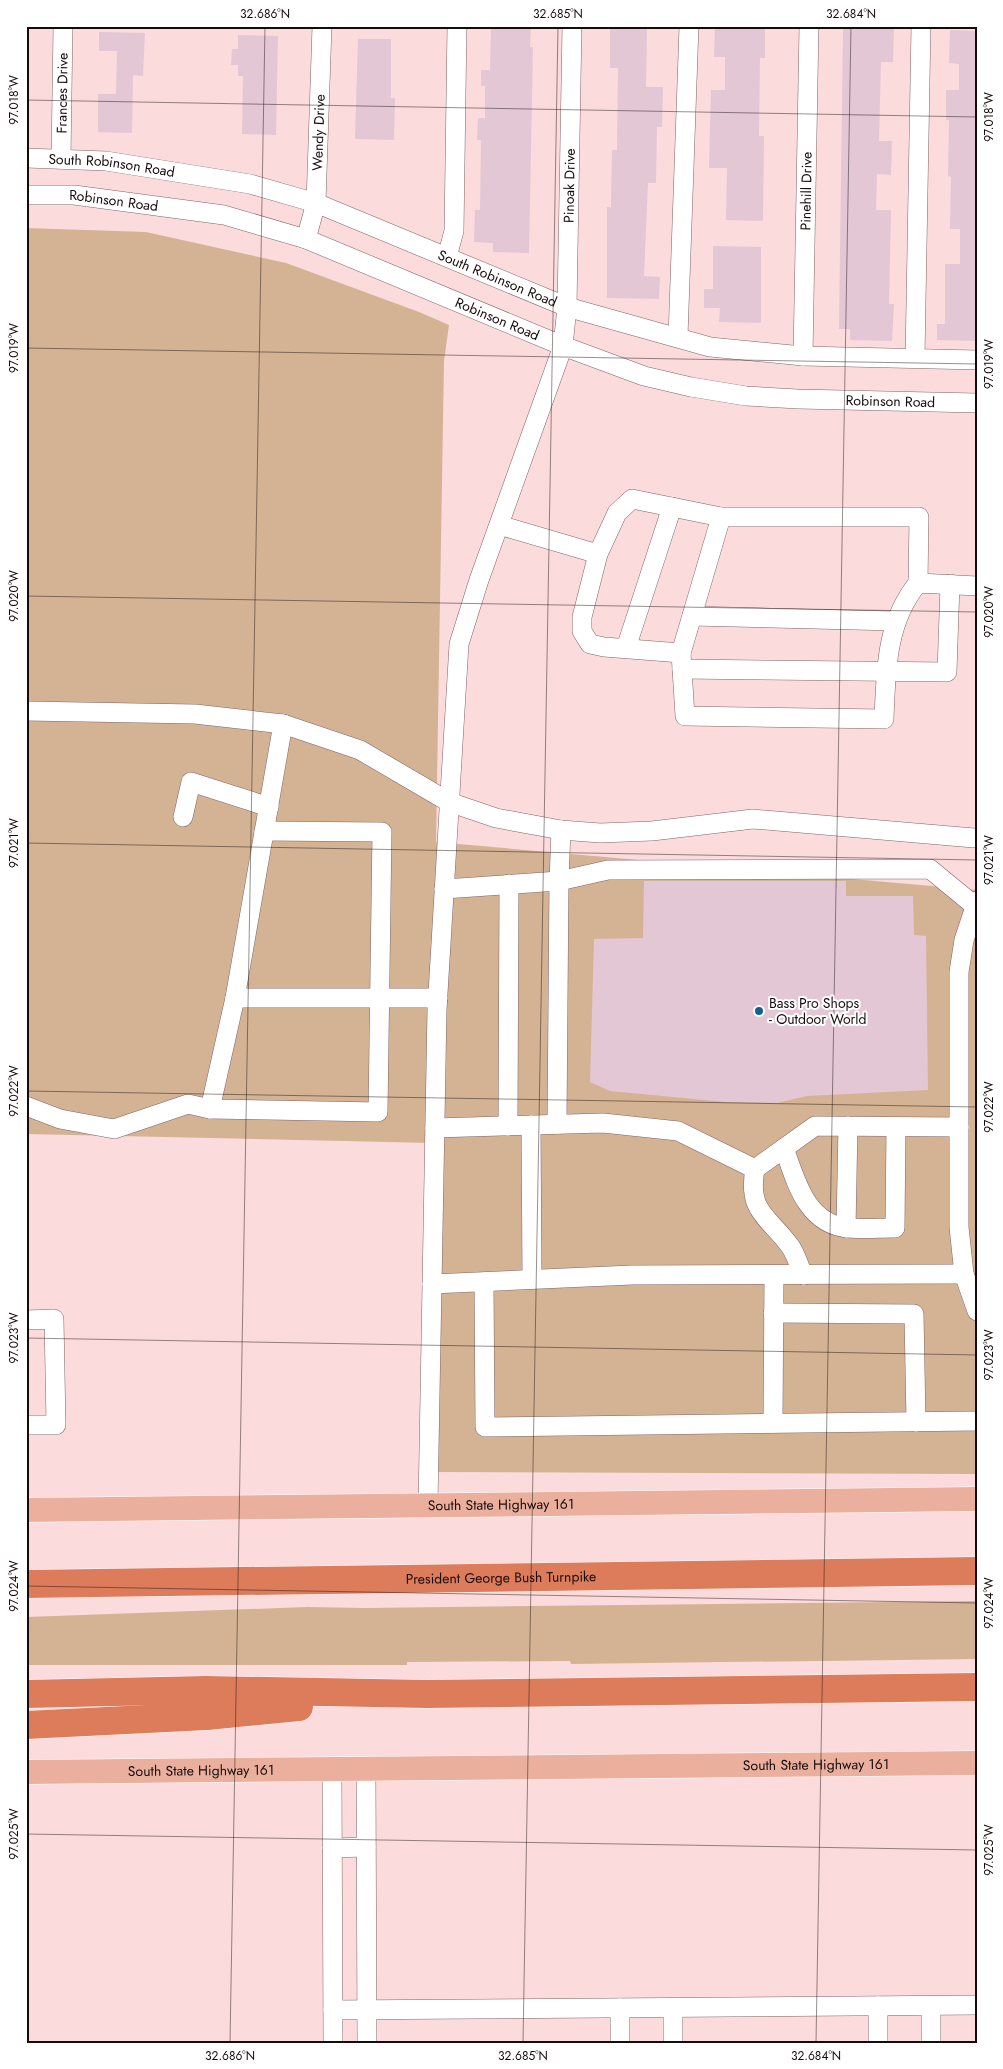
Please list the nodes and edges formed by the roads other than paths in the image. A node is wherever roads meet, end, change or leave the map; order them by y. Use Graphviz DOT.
graph roads {
  1 [pos="64,26"];
  2 [pos="322,26"];
  3 [pos="457,26"];
  4 [pos="572,26"];
  5 [pos="689,26"];
  6 [pos="809,26"];
  7 [pos="921,26"];
  8 [pos="26,158"];
  9 [pos="61,159"];
  10 [pos="26,195"];
  11 [pos="316,203"];
  12 [pos="306,239"];
  13 [pos="447,257"];
  14 [pos="567,307"];
  15 [pos="678,338"];
  16 [pos="563,346"];
  17 [pos="803,356"];
  18 [pos="915,358"];
  19 [pos="977,360"];
  20 [pos="977,403"];
  21 [pos="672,507"];
  22 [pos="721,517"];
  23 [pos="499,524"];
  24 [pos="598,554"];
  25 [pos="918,583"];
  26 [pos="950,584"];
  27 [pos="977,586"];
  28 [pos="692,616"];
  29 [pos="895,621"];
  30 [pos="626,648"];
  31 [pos="682,661"];
  32 [pos="886,672"];
  33 [pos="26,710"];
  34 [pos="283,724"];
  35 [pos="450,802"];
  36 [pos="269,806"];
  37 [pos="183,817"];
  38 [pos="561,830"];
  39 [pos="264,831"];
  40 [pos="976,841"];
  41 [pos="559,881"];
  42 [pos="509,884"];
  43 [pos="444,889"];
  44 [pos="976,903"];
  45 [pos="970,940"];
  46 [pos="236,998"];
  47 [pos="381,998"];
  48 [pos="438,998"];
  49 [pos="26,1106"];
  50 [pos="210,1109"];
  51 [pos="557,1124"];
  52 [pos="531,1125"];
  53 [pos="508,1126"];
  54 [pos="848,1126"];
  55 [pos="896,1126"];
  56 [pos="959,1127"];
  57 [pos="435,1128"];
  58 [pos="784,1148"];
  59 [pos="755,1169"];
  60 [pos="968,1178"];
  61 [pos="846,1228"];
  62 [pos="964,1274"];
  63 [pos="774,1275"];
  64 [pos="803,1275"];
  65 [pos="532,1279"];
  66 [pos="484,1282"];
  67 [pos="432,1284"];
  68 [pos="977,1311"];
  69 [pos="774,1313"];
  70 [pos="26,1320"];
  71 [pos="977,1421"];
  72 [pos="916,1422"];
  73 [pos="773,1423"];
  74 [pos="26,1425"];
  75 [pos="977,1499"];
  76 [pos="428,1505"];
  77 [pos="26,1510"];
  78 [pos="26,1571"];
  79 [pos="977,1571"];
  80 [pos="127,1581"];
  81 [pos="26,1584"];
  82 [pos="977,1687"];
  83 [pos="26,1694"];
  84 [pos="427,1694"];
  85 [pos="26,1726"];
  86 [pos="977,1763"];
  87 [pos="366,1768"];
  88 [pos="332,1769"];
  89 [pos="26,1772"];
  90 [pos="366,1847"];
  91 [pos="332,1848"];
  92 [pos="878,2006"];
  93 [pos="932,2006"];
  94 [pos="977,2006"];
  95 [pos="620,2008"];
  96 [pos="673,2008"];
  97 [pos="333,2010"];
  98 [pos="367,2010"];
  99 [pos="333,2043"];
  100 [pos="367,2043"];
  101 [pos="620,2043"];
  102 [pos="673,2043"];
  103 [pos="878,2043"];
  104 [pos="931,2043"];
  1 -- 9 [label="street, Frances Drive"];
  2 -- 11 [label="street, Wendy Drive"];
  3 -- 13 [label="street"];
  4 -- 14 [label="street, Pinoak Drive"];
  5 -- 15 [label="street"];
  6 -- 17 [label="street, Pinehill Drive"];
  7 -- 18 [label="street"];
  8 -- 9 [label="street, South Robinson Road"];
  9 -- 11 [label="street, South Robinson Road"];
  10 -- 12 [label="street, Robinson Road"];
  11 -- 12 [label="street, Wendy Drive"];
  11 -- 13 [label="street, South Robinson Road"];
  12 -- 16 [label="street, Robinson Road"];
  13 -- 14 [label="street, South Robinson Road"];
  14 -- 15 [label="street, South Robinson Road"];
  14 -- 16 [label="street, Pinoak Drive"];
  15 -- 17 [label="street, South Robinson Road"];
  16 -- 20 [label="street, Robinson Road"];
  16 -- 23 [label="street, Pinoak Drive"];
  17 -- 18 [label="street, South Robinson Road"];
  18 -- 19 [label="street, South Robinson Road"];
  21 -- 22 [label="street"];
  21 -- 24 [label="street"];
  21 -- 30 [label="street"];
  22 -- 25 [label="street"];
  22 -- 28 [label="street"];
  23 -- 24 [label="street"];
  23 -- 35 [label="street, Pinoak Drive"];
  24 -- 30 [label="street"];
  25 -- 26 [label="street"];
  25 -- 29 [label="street"];
  26 -- 27 [label="street"];
  26 -- 32 [label="street"];
  28 -- 29 [label="street"];
  28 -- 31 [label="street"];
  29 -- 32 [label="street"];
  30 -- 31 [label="street"];
  31 -- 32 [label="street"];
  31 -- 32 [label="street"];
  33 -- 34 [label="street"];
  34 -- 35 [label="street"];
  34 -- 36 [label="street"];
  35 -- 38 [label="street"];
  35 -- 43 [label="street, Pinoak Drive"];
  36 -- 37 [label="street"];
  36 -- 39 [label="street"];
  38 -- 40 [label="street"];
  38 -- 41 [label="street"];
  39 -- 46 [label="street"];
  39 -- 47 [label="street"];
  41 -- 42 [label="street"];
  41 -- 44 [label="street"];
  41 -- 51 [label="street"];
  42 -- 43 [label="street"];
  42 -- 53 [label="street"];
  43 -- 48 [label="street, Pinoak Drive"];
  44 -- 45 [label="street"];
  45 -- 56 [label="street"];
  46 -- 47 [label="street"];
  46 -- 50 [label="street"];
  47 -- 48 [label="street"];
  47 -- 50 [label="street"];
  48 -- 57 [label="street, Pinoak Drive"];
  49 -- 50 [label="street"];
  51 -- 52 [label="street"];
  51 -- 59 [label="street"];
  52 -- 53 [label="street"];
  52 -- 65 [label="street"];
  53 -- 57 [label="street"];
  54 -- 55 [label="street"];
  54 -- 58 [label="street"];
  54 -- 61 [label="street"];
  55 -- 56 [label="street"];
  55 -- 61 [label="street"];
  56 -- 60 [label="street"];
  57 -- 67 [label="street, Pinoak Drive"];
  58 -- 59 [label="street"];
  58 -- 61 [label="street"];
  59 -- 64 [label="street"];
  60 -- 62 [label="street"];
  62 -- 64 [label="street"];
  62 -- 68 [label="street"];
  63 -- 64 [label="street"];
  63 -- 65 [label="street"];
  63 -- 69 [label="street"];
  65 -- 66 [label="street"];
  66 -- 67 [label="street"];
  66 -- 73 [label="street"];
  67 -- 76 [label="street, Pinoak Drive"];
  69 -- 72 [label="street"];
  69 -- 73 [label="street"];
  70 -- 74 [label="street"];
  71 -- 72 [label="street"];
  72 -- 73 [label="street"];
  75 -- 76 [label="main road, South State Highway 161"];
  76 -- 77 [label="main road, South State Highway 161"];
  78 -- 80 [label="highway"];
  79 -- 80 [label="highway, President George Bush Turnpike"];
  80 -- 81 [label="highway, President George Bush Turnpike"];
  82 -- 84 [label="highway"];
  83 -- 84 [label="highway"];
  84 -- 85 [label="highway"];
  86 -- 87 [label="main road, South State Highway 161"];
  87 -- 88 [label="main road, South State Highway 161"];
  87 -- 90 [label="street"];
  88 -- 89 [label="main road, South State Highway 161"];
  88 -- 91 [label="street"];
  90 -- 91 [label="street"];
  90 -- 98 [label="street"];
  91 -- 97 [label="street"];
  92 -- 93 [label="street"];
  92 -- 96 [label="street"];
  92 -- 103 [label="street"];
  93 -- 94 [label="street"];
  93 -- 104 [label="street"];
  95 -- 96 [label="street"];
  95 -- 98 [label="street"];
  95 -- 101 [label="street"];
  96 -- 102 [label="street"];
  97 -- 98 [label="street"];
  97 -- 99 [label="street"];
  98 -- 100 [label="street"];
}
